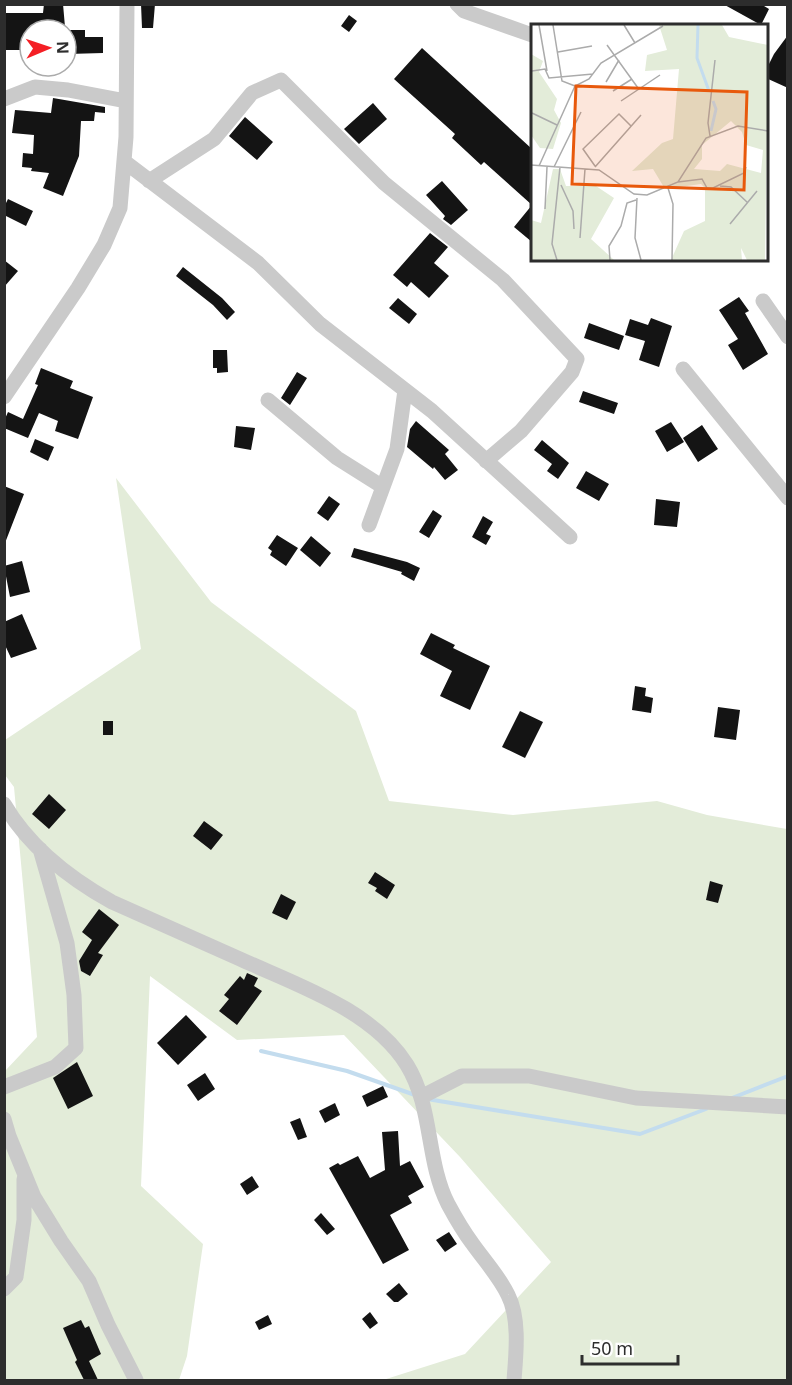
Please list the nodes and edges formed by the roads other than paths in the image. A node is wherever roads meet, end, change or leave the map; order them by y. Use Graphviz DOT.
graph roads {
  1 [pos="127,4"];
  2 [pos="457,4"];
  3 [pos="531,35"];
  4 [pos="4,99"];
  5 [pos="126,101"];
  6 [pos="124,162"];
  7 [pos="149,181"];
  8 [pos="763,302"];
  9 [pos="788,338"];
  10 [pos="683,369"];
  11 [pos="405,390"];
  12 [pos="4,397"];
  13 [pos="268,400"];
  14 [pos="486,460"];
  15 [pos="383,487"];
  16 [pos="788,498"];
  17 [pos="369,525"];
  18 [pos="570,537"];
  19 [pos="4,804"];
  20 [pos="40,849"];
  21 [pos="4,1087"];
  22 [pos="421,1097"];
  23 [pos="788,1107"];
  24 [pos="4,1119"];
  25 [pos="24,1173"];
  26 [pos="4,1289"];
  27 [pos="136,1380"];
  28 [pos="514,1380"];
  1 -- 5 [label="street"];
  2 -- 3 [label="street"];
  4 -- 5 [label="street"];
  5 -- 6 [label="street"];
  6 -- 7 [label="street"];
  6 -- 12 [label="street"];
  7 -- 11 [label="street"];
  7 -- 14 [label="street"];
  8 -- 9 [label="street"];
  10 -- 16 [label="street"];
  11 -- 14 [label="street"];
  11 -- 15 [label="street"];
  13 -- 15 [label="street"];
  14 -- 18 [label="street"];
  15 -- 17 [label="street"];
  19 -- 20 [label="street"];
  20 -- 21 [label="street"];
  20 -- 22 [label="street"];
  22 -- 23 [label="street"];
  22 -- 28 [label="street"];
  24 -- 25 [label="street"];
  25 -- 26 [label="street"];
  25 -- 27 [label="street"];
}
